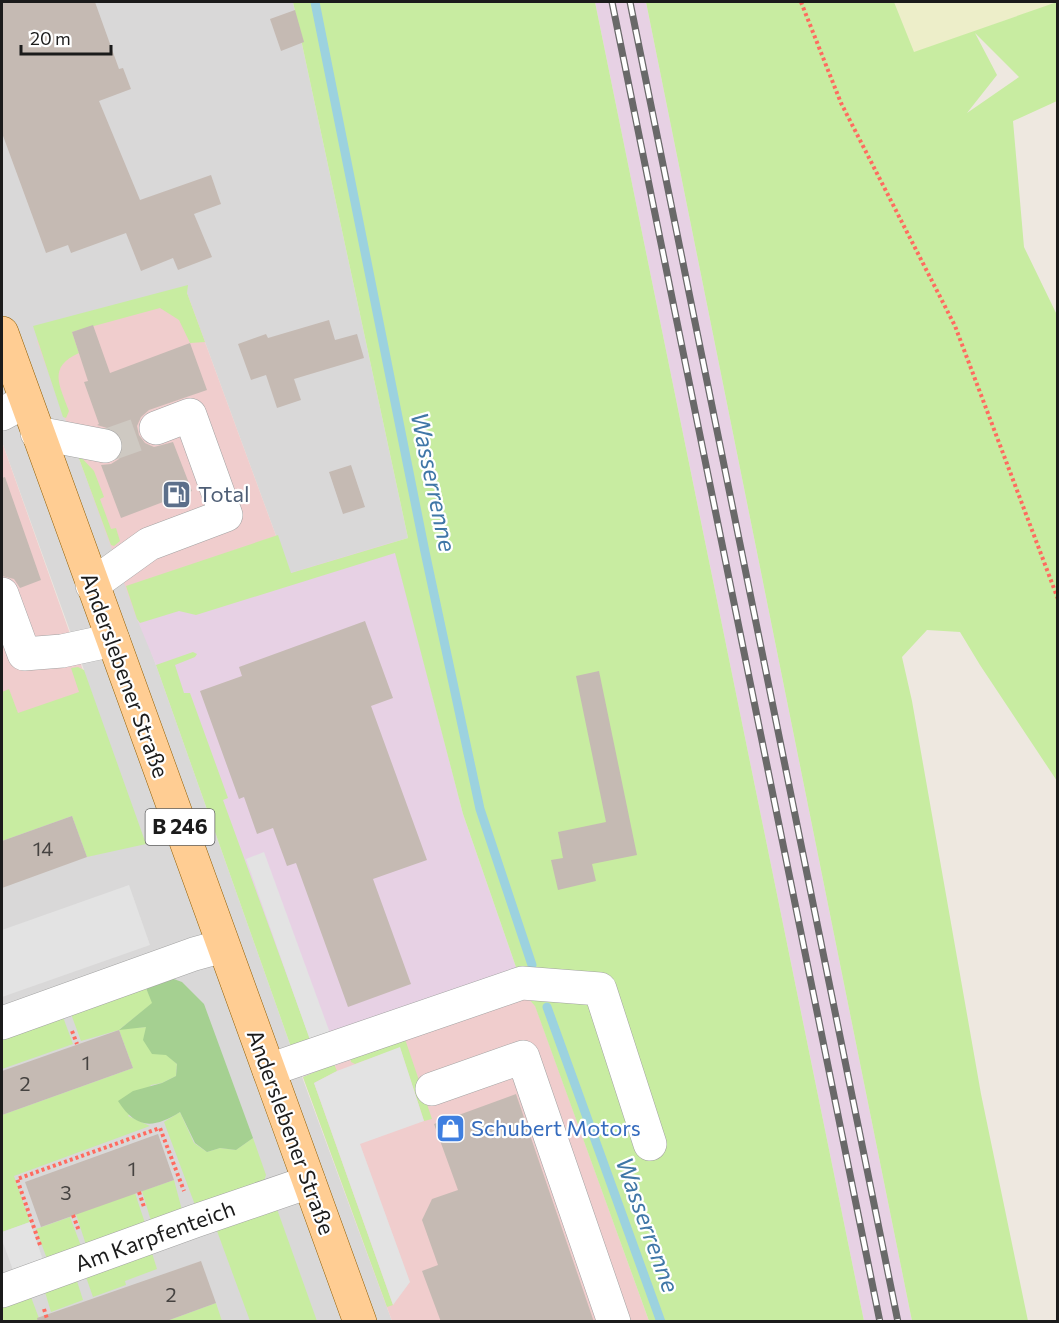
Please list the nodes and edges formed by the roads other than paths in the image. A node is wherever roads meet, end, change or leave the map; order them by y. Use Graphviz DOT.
graph roads {
  1 [pos="5,352"];
  2 [pos="14,407"];
  3 [pos="156,428"];
  4 [pos="37,433"];
  5 [pos="105,446"];
  6 [pos="92,585"];
  7 [pos="2,594"];
  8 [pos="113,640"];
  9 [pos="13,657"];
  10 [pos="223,946"];
  11 [pos="2,1023"];
  12 [pos="269,1070"];
  13 [pos="432,1089"];
  14 [pos="650,1144"];
  15 [pos="309,1182"];
  16 [pos="2,1291"];
  17 [pos="360,1322"];
  18 [pos="614,1322"];
  1 -- 2 [label="main road, Anderslebener Straße / B 246"];
  2 -- 4 [label="main road, Anderslebener Straße / B 246"];
  3 -- 6 [label="street"];
  4 -- 5 [label="street"];
  4 -- 6 [label="main road, Anderslebener Straße / B 246"];
  6 -- 8 [label="main road, Anderslebener Straße / B 246"];
  7 -- 9 [label="street"];
  8 -- 9 [label="street"];
  8 -- 10 [label="main road, Anderslebener Straße / B 246"];
  10 -- 11 [label="street"];
  10 -- 12 [label="main road, Anderslebener Straße / B 246"];
  12 -- 14 [label="street"];
  12 -- 15 [label="main road, Anderslebener Straße / B 246"];
  13 -- 18 [label="street"];
  15 -- 16 [label="street, Am Karpfenteich"];
  15 -- 17 [label="main road, Anderslebener Straße / B 246"];
}
